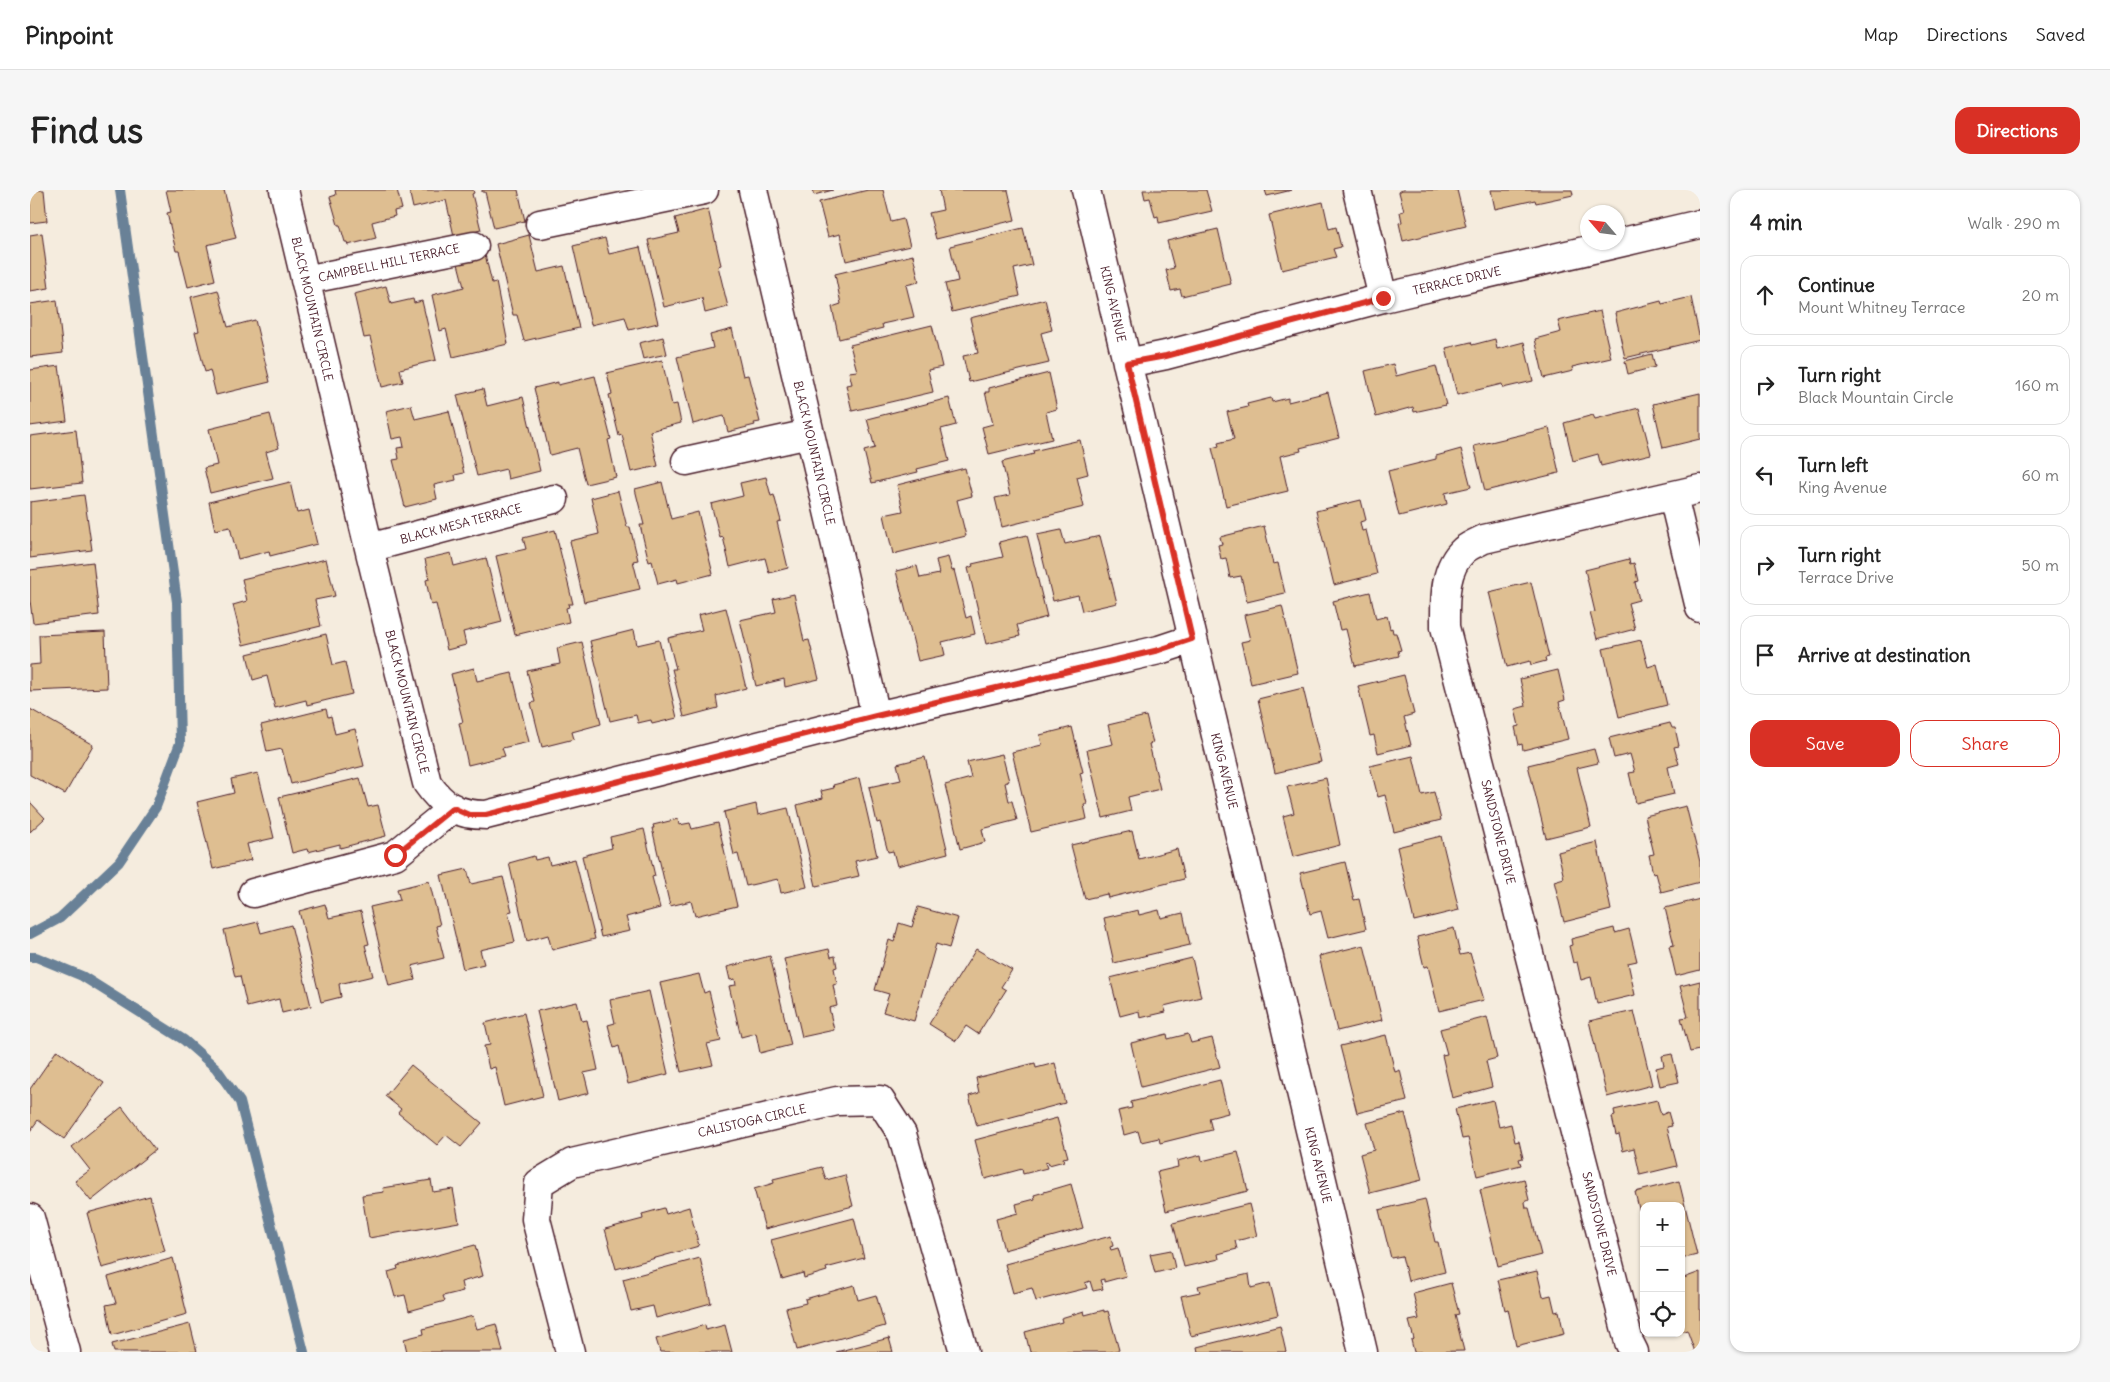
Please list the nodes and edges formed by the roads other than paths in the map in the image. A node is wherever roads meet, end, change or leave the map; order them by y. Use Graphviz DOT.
graph roads {
  1 [pos="284,190"];
  2 [pos="704,190"];
  3 [pos="753,190"];
  4 [pos="1086,190"];
  5 [pos="1358,190"];
  6 [pos="540,224"];
  7 [pos="1700,224"];
  8 [pos="474,246"];
  9 [pos="305,280"];
  10 [pos="1383,298"];
  11 [pos="1127,363"];
  12 [pos="810,434"];
  13 [pos="686,462"];
  14 [pos="1700,489"];
  15 [pos="1673,496"];
  16 [pos="554,500"];
  17 [pos="369,548"];
  18 [pos="1700,608"];
  19 [pos="1192,639"];
  20 [pos="876,716"];
  21 [pos="453,808"];
  22 [pos="253,892"];
  23 [pos="30,1218"];
  24 [pos="66,1352"];
  25 [pos="570,1352"];
  26 [pos="964,1352"];
  27 [pos="1363,1352"];
  28 [pos="1634,1352"];
  1 -- 9 [label="street, BLACK MOUNTAIN CIRCLE"];
  2 -- 6 [label="street"];
  3 -- 12 [label="street, BLACK MOUNTAIN CIRCLE"];
  4 -- 11 [label="street, KING AVENUE"];
  5 -- 10 [label="street"];
  7 -- 10 [label="street, TERRACE DRIVE"];
  8 -- 9 [label="street, CAMPBELL HILL TERRACE"];
  9 -- 17 [label="street, BLACK MOUNTAIN CIRCLE"];
  10 -- 11 [label="street, TERRACE DRIVE"];
  11 -- 19 [label="street, KING AVENUE"];
  12 -- 13 [label="street"];
  12 -- 20 [label="street, BLACK MOUNTAIN CIRCLE"];
  14 -- 15 [label="street, SANDSTONE DRIVE"];
  15 -- 18 [label="street"];
  15 -- 28 [label="street, SANDSTONE DRIVE"];
  16 -- 17 [label="street, BLACK MESA TERRACE"];
  17 -- 21 [label="street, BLACK MOUNTAIN CIRCLE"];
  19 -- 20 [label="street, BLACK MOUNTAIN CIRCLE"];
  19 -- 27 [label="street, KING AVENUE"];
  20 -- 21 [label="street, BLACK MOUNTAIN CIRCLE"];
  21 -- 22 [label="street"];
  23 -- 24 [label="street"];
  25 -- 26 [label="street, CALISTOGA CIRCLE"];
}
